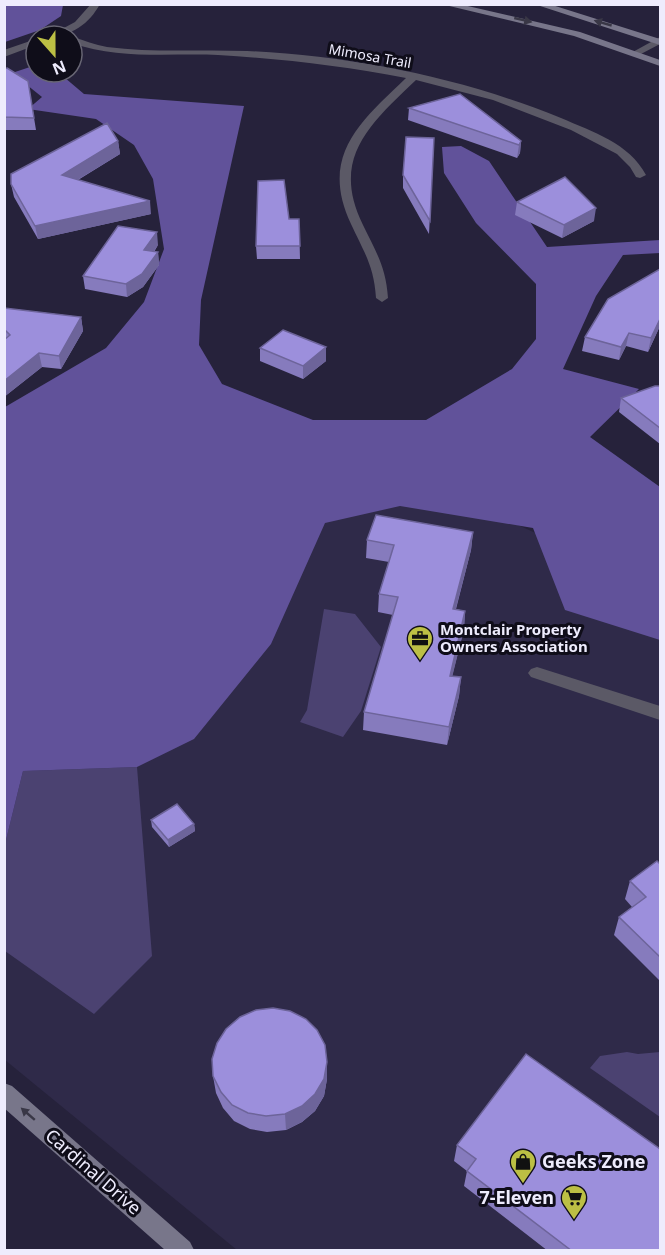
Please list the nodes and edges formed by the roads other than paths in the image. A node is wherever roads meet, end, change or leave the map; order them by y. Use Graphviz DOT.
graph roads {
  1 [pos="96,4"];
  2 [pos="445,4"];
  3 [pos="538,4"];
  4 [pos="77,24"];
  5 [pos="660,41"];
  6 [pos="84,43"];
  7 [pos="24,46"];
  8 [pos="636,53"];
  9 [pos="4,54"];
  10 [pos="660,63"];
  11 [pos="413,77"];
  12 [pos="640,175"];
  13 [pos="382,298"];
  14 [pos="537,673"];
  15 [pos="660,712"];
  16 [pos="4,1093"];
  17 [pos="182,1251"];
  1 -- 4 [label="street"];
  2 -- 8 [label="main road, one-way"];
  5 -- 3 [label="main road, one-way"];
  5 -- 8 [label="street"];
  6 -- 11 [label="street, Mimosa Trail"];
  7 -- 9 [label="street"];
  8 -- 10 [label="main road"];
  11 -- 12 [label="street, Mimosa Trail"];
  11 -- 13 [label="street"];
  14 -- 15 [label="street"];
  17 -- 16 [label="main road, Cardinal Drive, one-way"];
}
